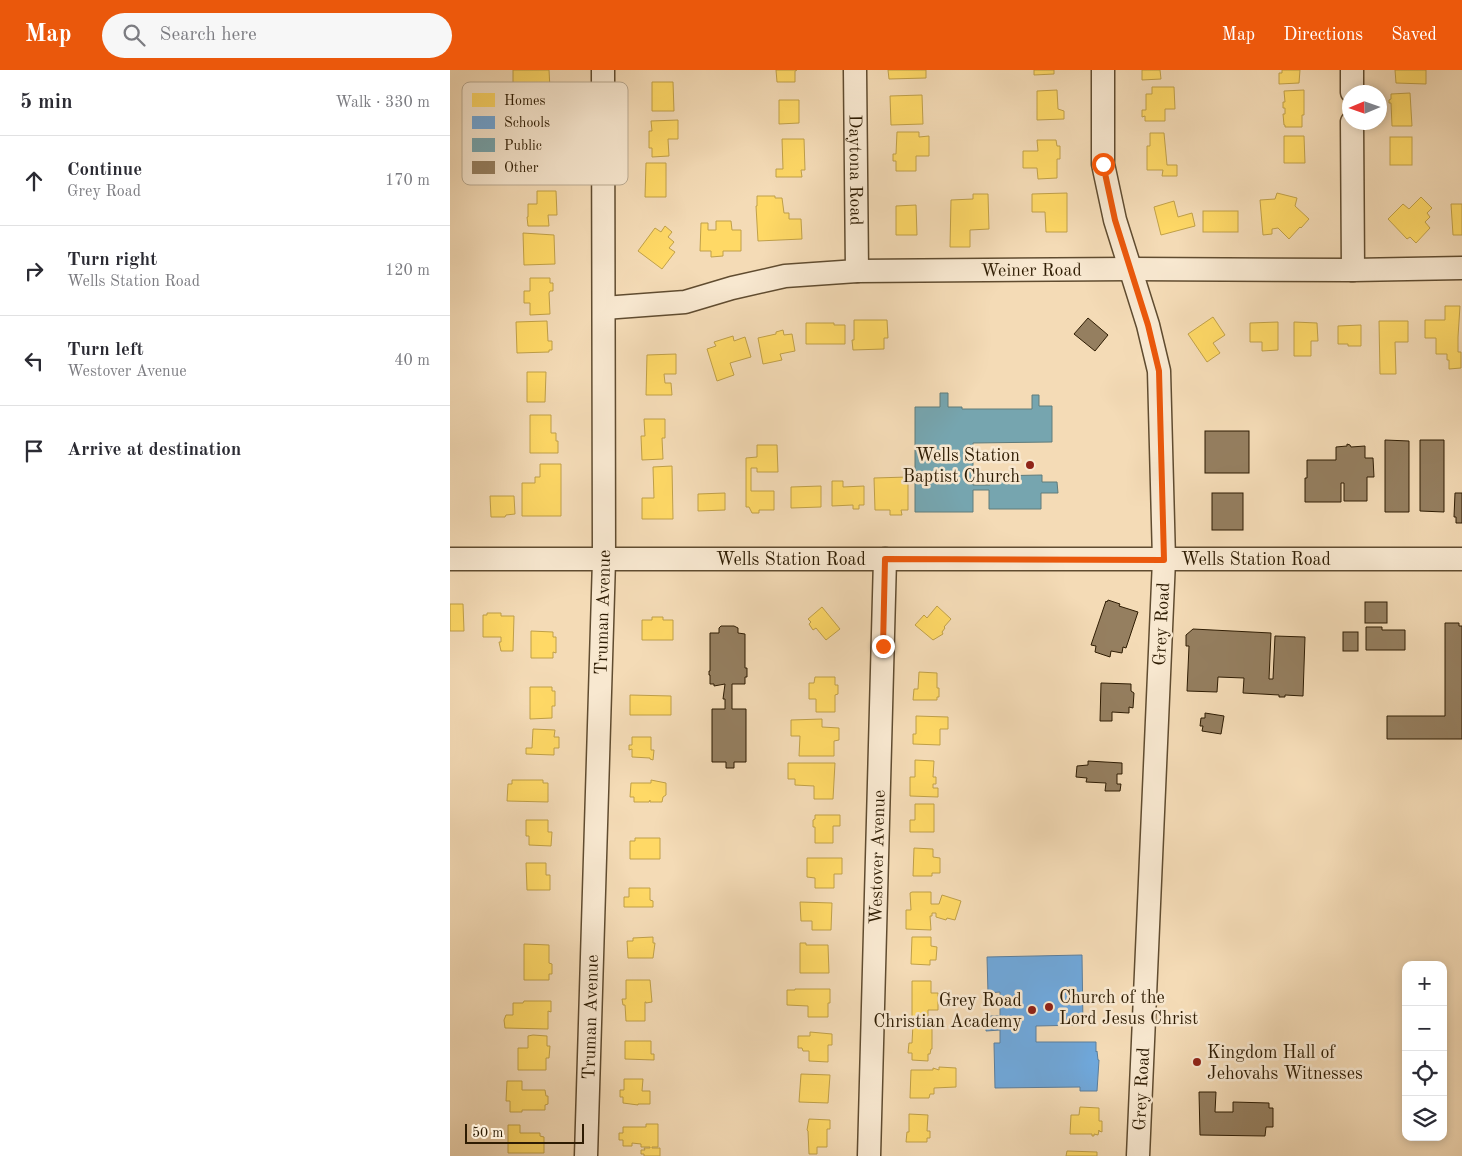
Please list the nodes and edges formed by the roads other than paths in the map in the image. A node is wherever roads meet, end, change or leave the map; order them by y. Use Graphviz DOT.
graph roads {
  1 [pos="855,70"];
  2 [pos="1103,70"];
  3 [pos="1352,70"];
  4 [pos="1352,85"];
  5 [pos="1352,130"];
  6 [pos="603,185"];
  7 [pos="1462,268"];
  8 [pos="1131,269"];
  9 [pos="1353,270"];
  10 [pos="857,271"];
  11 [pos="604,308"];
  12 [pos="450,559"];
  13 [pos="885,559"];
  14 [pos="1462,559"];
  15 [pos="604,560"];
  16 [pos="1164,560"];
  17 [pos="586,1156"];
  18 [pos="869,1156"];
  19 [pos="1138,1156"];
  1 -- 10 [label="street, Daytona Road"];
  2 -- 8 [label="street, Grey Road"];
  3 -- 4 [label="street"];
  5 -- 9 [label="street"];
  6 -- 11 [label="street, Truman Avenue"];
  7 -- 9 [label="street, Weiner Road"];
  8 -- 9 [label="street, Weiner Road"];
  8 -- 10 [label="street, Weiner Road"];
  8 -- 16 [label="street, Grey Road"];
  10 -- 11 [label="street, Weiner Road"];
  11 -- 15 [label="street, Truman Avenue"];
  12 -- 15 [label="street, Wells Station Road"];
  13 -- 15 [label="street, Wells Station Road"];
  13 -- 16 [label="street, Wells Station Road"];
  13 -- 18 [label="street, Westover Avenue"];
  14 -- 16 [label="street, Wells Station Road"];
  15 -- 17 [label="street, Truman Avenue"];
  16 -- 19 [label="street, Grey Road"];
}
